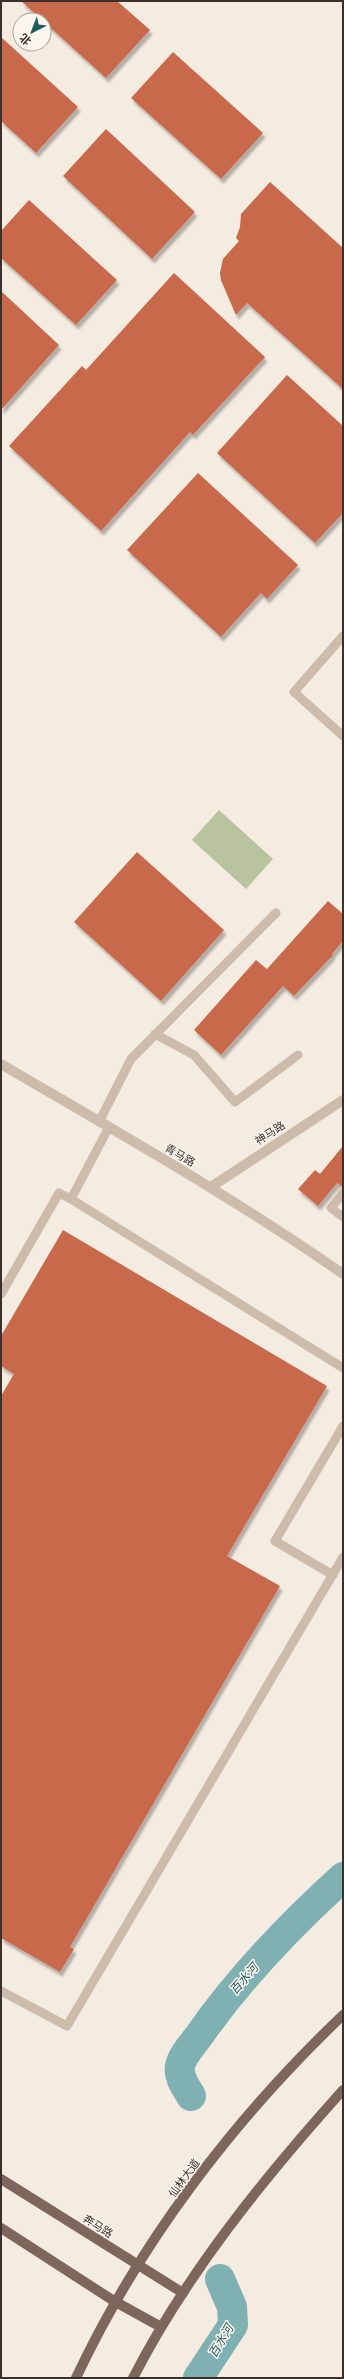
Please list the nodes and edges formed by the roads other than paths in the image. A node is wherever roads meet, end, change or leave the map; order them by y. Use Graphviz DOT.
graph roads {
  1 [pos="343,636"];
  2 [pos="343,736"];
  3 [pos="276,913"];
  4 [pos="155,1034"];
  5 [pos="298,1055"];
  6 [pos="1,1064"];
  7 [pos="343,1100"];
  8 [pos="99,1122"];
  9 [pos="110,1128"];
  10 [pos="211,1187"];
  11 [pos="343,1193"];
  12 [pos="71,1199"];
  13 [pos="343,1217"];
  14 [pos="343,1274"];
  15 [pos="1,1294"];
  16 [pos="343,1368"];
  17 [pos="343,1426"];
  18 [pos="343,1557"];
  19 [pos="333,1575"];
  20 [pos="1,1991"];
  21 [pos="343,2015"];
  22 [pos="343,2090"];
  23 [pos="1,2179"];
  24 [pos="1,2228"];
  25 [pos="138,2264"];
  26 [pos="183,2293"];
  27 [pos="114,2301"];
  28 [pos="161,2327"];
  29 [pos="76,2378"];
  30 [pos="133,2378"];
  1 -- 2 [label="lane"];
  3 -- 4 [label="lane"];
  4 -- 5 [label="lane"];
  4 -- 8 [label="lane"];
  6 -- 8 [label="street, 青马路"];
  7 -- 10 [label="street, 神马路"];
  8 -- 9 [label="street, 青马路"];
  9 -- 10 [label="street, 青马路"];
  9 -- 12 [label="lane"];
  10 -- 14 [label="street, 青马路"];
  11 -- 13 [label="lane"];
  12 -- 15 [label="lane"];
  12 -- 16 [label="lane"];
  17 -- 19 [label="lane"];
  18 -- 19 [label="lane"];
  19 -- 20 [label="lane"];
  21 -- 25 [label="main road, 仙林大道"];
  22 -- 26 [label="main road"];
  23 -- 25 [label="main road, 奔马路"];
  24 -- 27 [label="main road"];
  25 -- 26 [label="main road, 奔马路"];
  25 -- 27 [label="main road, 仙林大道"];
  26 -- 28 [label="main road"];
  27 -- 28 [label="main road"];
  27 -- 29 [label="main road, 仙林大道"];
  28 -- 30 [label="main road"];
}
